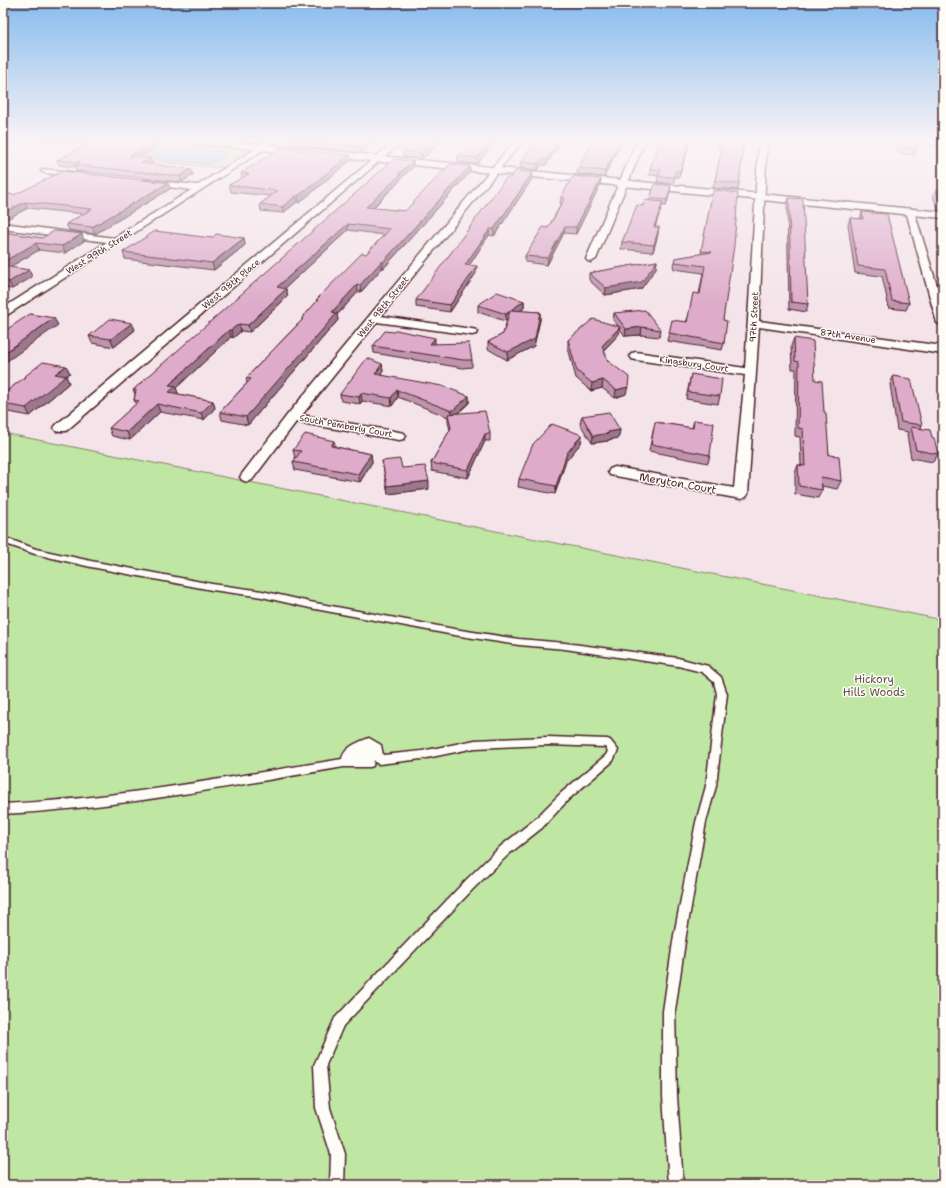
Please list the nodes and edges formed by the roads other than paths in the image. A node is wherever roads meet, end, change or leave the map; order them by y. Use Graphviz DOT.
graph roads {
  1 [pos="189,194"];
  2 [pos="336,194"];
  3 [pos="475,194"];
  4 [pos="619,194"];
  5 [pos="744,194"];
  6 [pos="760,196"];
  7 [pos="910,211"];
  8 [pos="943,215"];
  9 [pos="3,226"];
  10 [pos="117,241"];
  11 [pos="591,259"];
  12 [pos="4,311"];
  13 [pos="374,318"];
  14 [pos="753,323"];
  15 [pos="943,323"];
  16 [pos="472,332"];
  17 [pos="943,350"];
  18 [pos="636,356"];
  19 [pos="751,372"];
  20 [pos="294,417"];
  21 [pos="61,428"];
  22 [pos="399,436"];
  23 [pos="615,472"];
  24 [pos="247,477"];
  25 [pos="741,494"];
  26 [pos="3,540"];
  27 [pos="3,809"];
  28 [pos="337,1185"];
  29 [pos="676,1185"];
  1 -- 10 [label="street, West 99th Street"];
  2 -- 21 [label="street, West 98th Place"];
  3 -- 13 [label="street, West 98th Street"];
  4 -- 11 [label="street"];
  5 -- 6 [label="street"];
  6 -- 7 [label="street"];
  6 -- 14 [label="street, 97th Street"];
  7 -- 8 [label="street"];
  7 -- 15 [label="street"];
  9 -- 10 [label="street"];
  10 -- 12 [label="street, West 99th Street"];
  13 -- 16 [label="street"];
  13 -- 20 [label="street, West 98th Street"];
  14 -- 17 [label="street, 87th Avenue"];
  14 -- 19 [label="street, 97th Street"];
  18 -- 19 [label="street, Kingsbury Court"];
  19 -- 25 [label="street, 97th Street"];
  20 -- 22 [label="street, South Pemberly Court"];
  20 -- 24 [label="street, West 98th Street"];
  23 -- 25 [label="street, Meryton Court"];
  26 -- 29 [label="lane"];
  27 -- 28 [label="lane"];
}
